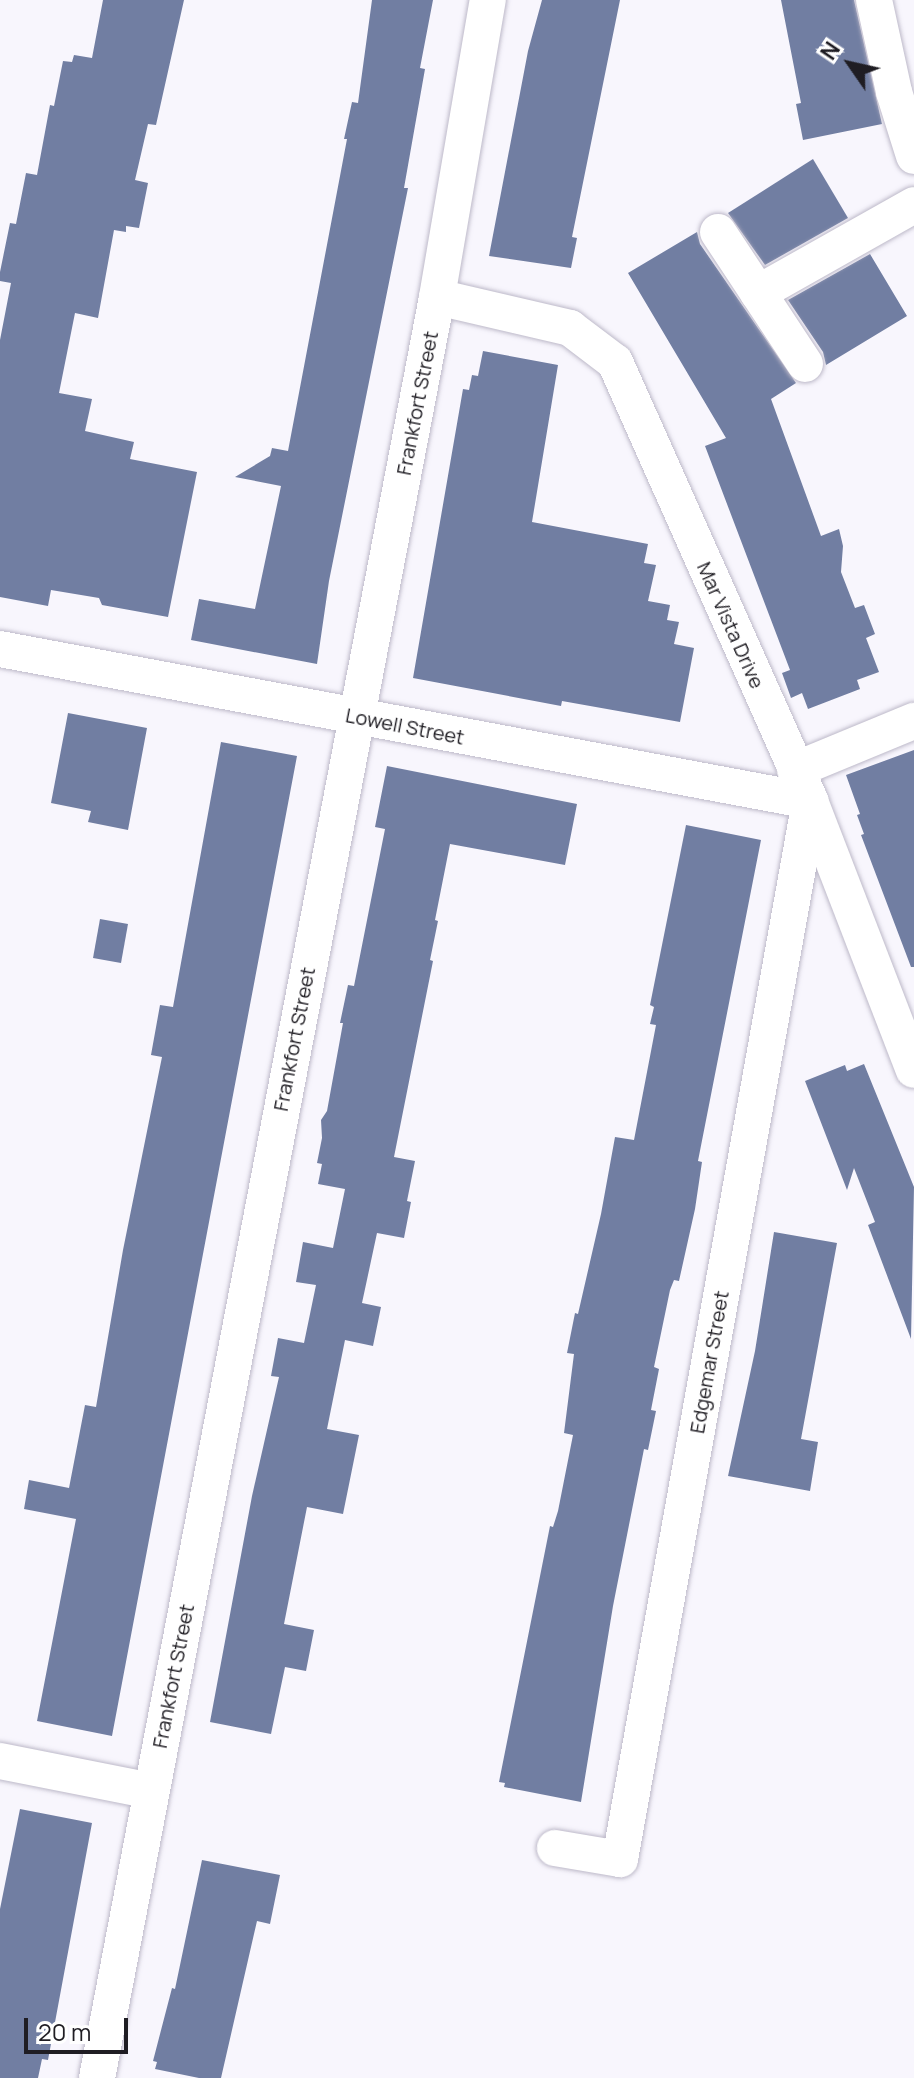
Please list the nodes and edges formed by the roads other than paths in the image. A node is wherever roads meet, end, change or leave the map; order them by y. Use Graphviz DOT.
graph roads {
  1 [pos="488,0"];
  2 [pos="874,0"];
  3 [pos="914,156"];
  4 [pos="914,205"];
  5 [pos="718,232"];
  6 [pos="758,293"];
  7 [pos="437,297"];
  8 [pos="805,364"];
  9 [pos="0,649"];
  10 [pos="356,717"];
  11 [pos="914,721"];
  12 [pos="803,786"];
  13 [pos="914,1070"];
  14 [pos="0,1761"];
  15 [pos="151,1791"];
  16 [pos="555,1848"];
  17 [pos="97,2078"];
  1 -- 7 [label="street, Frankfort Street"];
  2 -- 3 [label="street"];
  4 -- 6 [label="street"];
  5 -- 6 [label="street"];
  6 -- 8 [label="street"];
  7 -- 10 [label="street, Frankfort Street"];
  7 -- 12 [label="street, Mar Vista Drive"];
  9 -- 10 [label="street, Lowell Street"];
  10 -- 12 [label="street, Lowell Street"];
  10 -- 15 [label="street, Frankfort Street"];
  11 -- 12 [label="street"];
  12 -- 13 [label="street, Mar Vista Drive"];
  12 -- 16 [label="street, Edgemar Street"];
  14 -- 15 [label="street"];
  15 -- 17 [label="street, Frankfort Street"];
}
